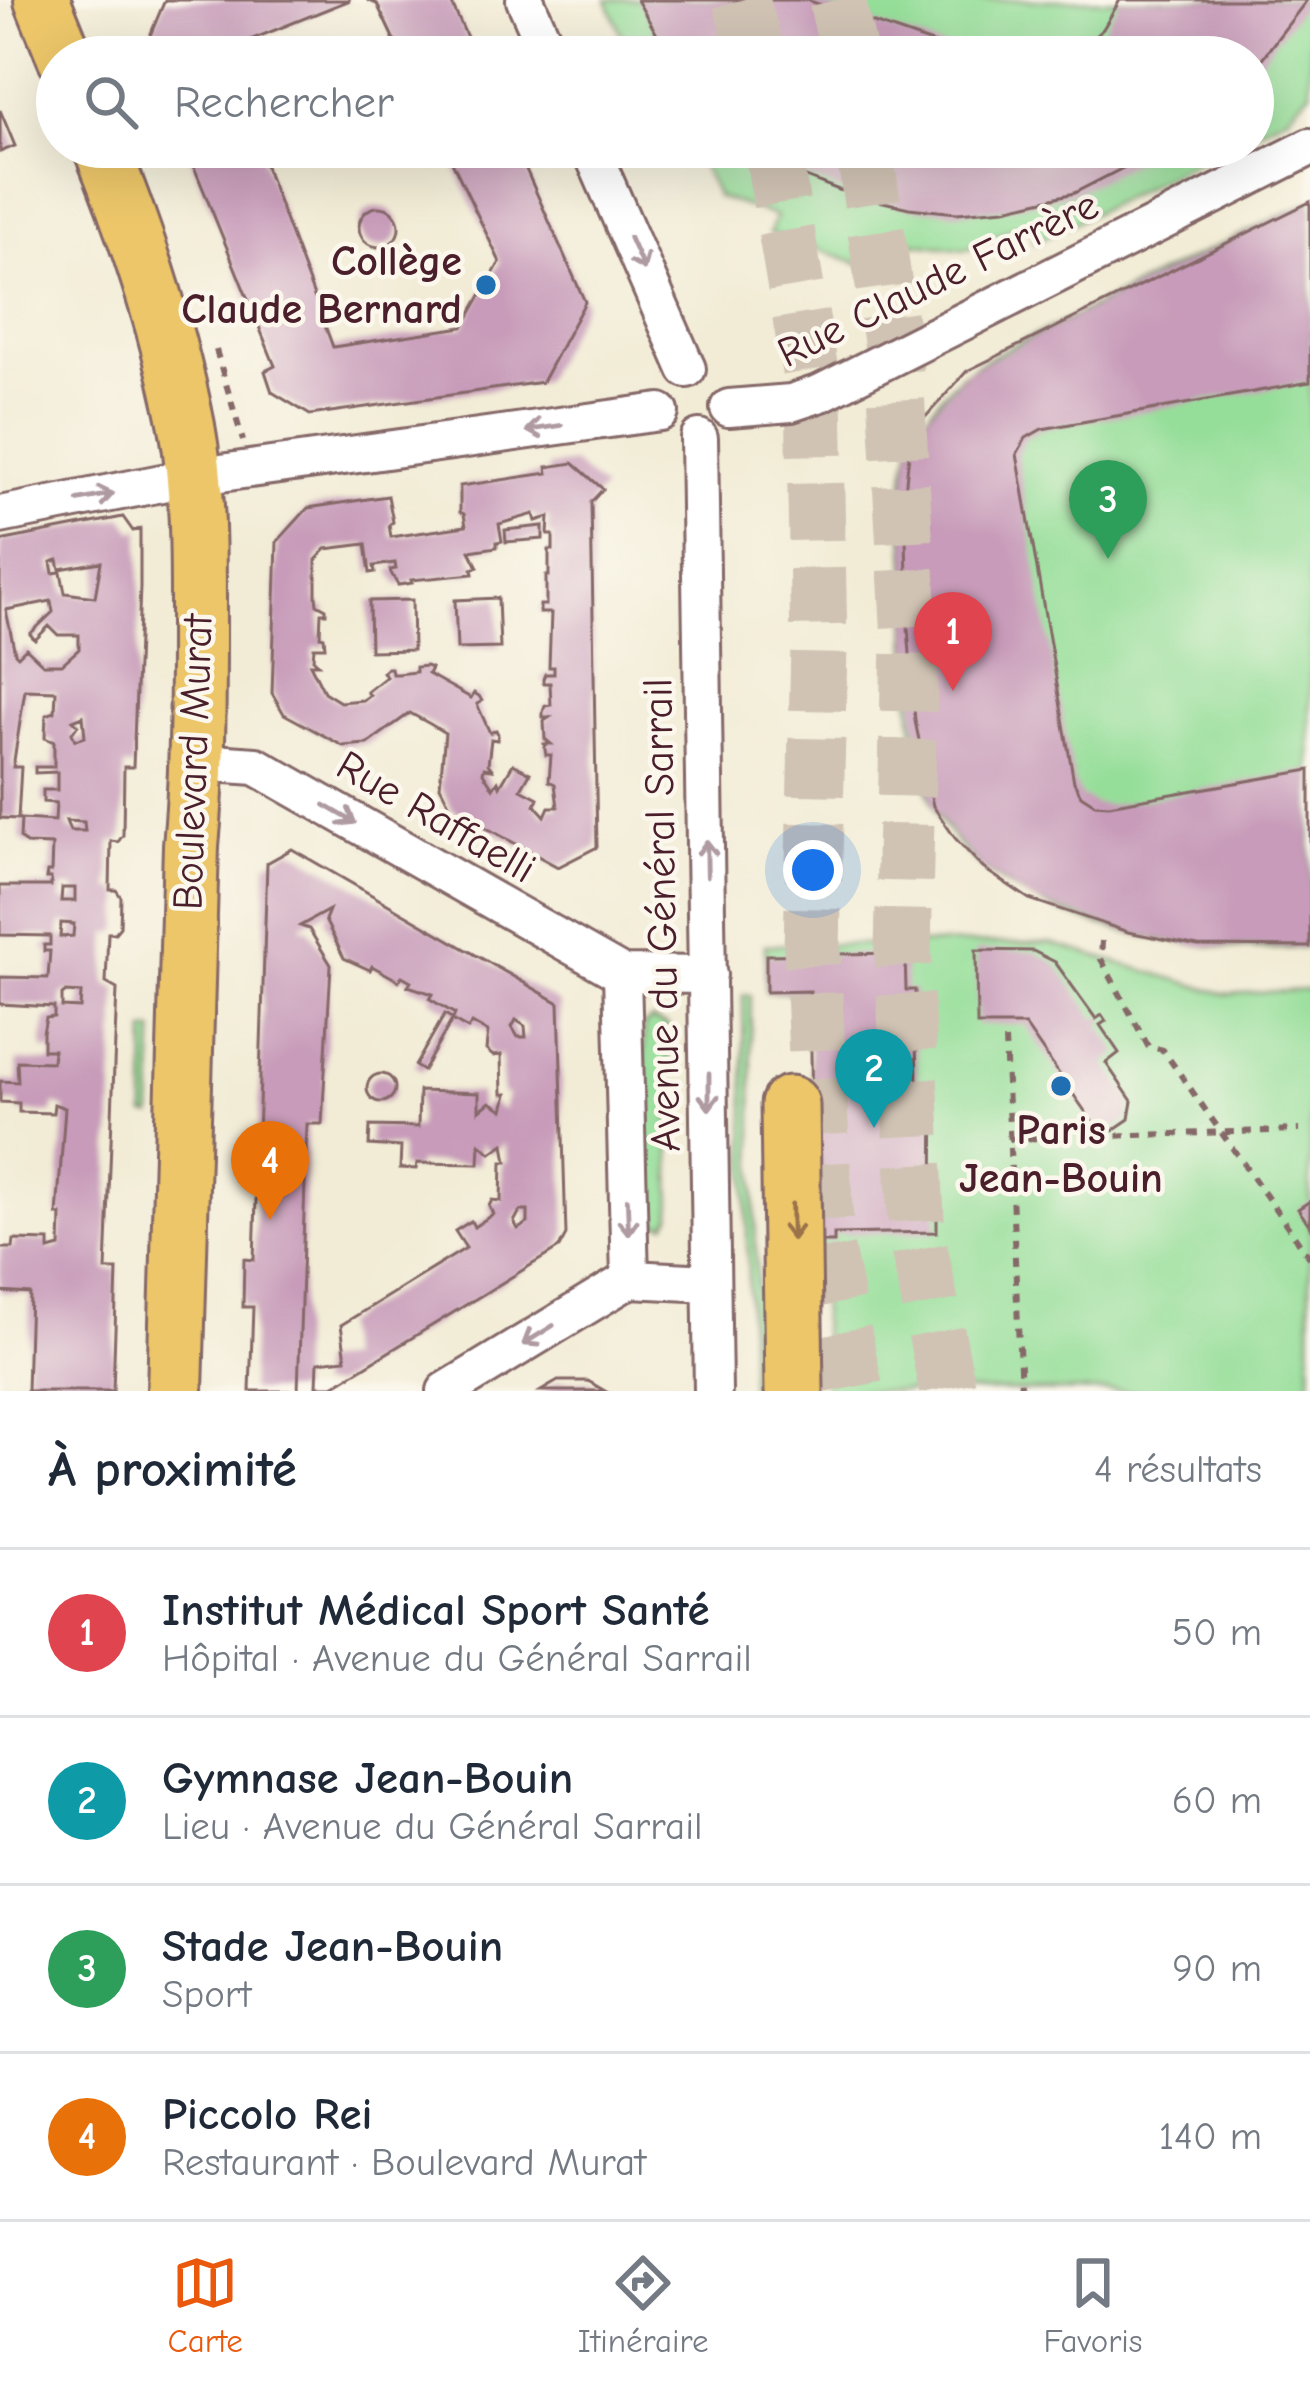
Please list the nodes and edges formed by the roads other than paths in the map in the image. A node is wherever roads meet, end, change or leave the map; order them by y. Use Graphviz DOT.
graph roads {
  1 [pos="42,0"];
  2 [pos="525,0"];
  3 [pos="57,36"];
  4 [pos="541,36"];
  5 [pos="1310,147"];
  6 [pos="1274,165"];
  7 [pos="110,168"];
  8 [pos="599,168"];
  9 [pos="1268,168"];
  10 [pos="687,369"];
  11 [pos="729,409"];
  12 [pos="660,412"];
  13 [pos="699,438"];
  14 [pos="192,477"];
  15 [pos="0,515"];
  16 [pos="199,762"];
  17 [pos="622,974"];
  18 [pos="708,975"];
  19 [pos="790,1105"];
  20 [pos="630,1279"];
  21 [pos="711,1283"];
  22 [pos="175,1391"];
  23 [pos="446,1391"];
  24 [pos="713,1391"];
  25 [pos="794,1391"];
  1 -- 3 [label="main road"];
  2 -- 4 [label="street"];
  5 -- 6 [label="street, Rue Claude Farrère"];
  7 -- 14 [label="main road, Boulevard Murat"];
  8 -- 10 [label="street, one-way"];
  9 -- 11 [label="street, Rue Claude Farrère"];
  10 -- 11 [label="street"];
  10 -- 12 [label="street"];
  11 -- 13 [label="street"];
  12 -- 13 [label="street"];
  12 -- 14 [label="street, one-way"];
  18 -- 13 [label="street, Avenue du Général Sarrail, one-way"];
  15 -- 14 [label="street, one-way"];
  14 -- 16 [label="main road, Boulevard Murat"];
  16 -- 17 [label="street, Rue Raffaelli, one-way"];
  16 -- 22 [label="main road, Boulevard Murat"];
  17 -- 18 [label="street"];
  17 -- 20 [label="street, Avenue du Général Sarrail, one-way"];
  18 -- 21 [label="street, Avenue du Général Sarrail, one-way"];
  19 -- 25 [label="highway, one-way"];
  20 -- 21 [label="street"];
  20 -- 23 [label="street, one-way"];
  21 -- 24 [label="street, Avenue du Général Sarrail"];
}
